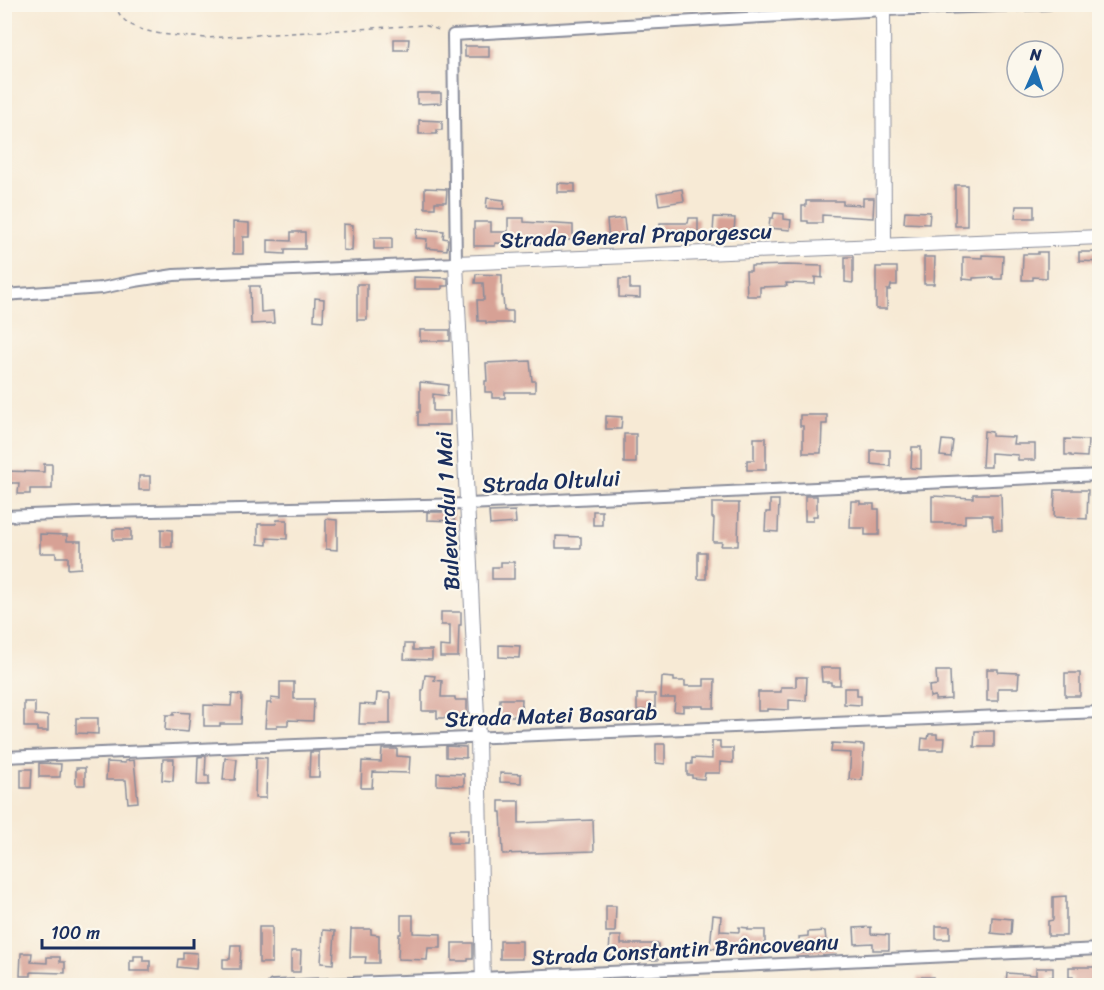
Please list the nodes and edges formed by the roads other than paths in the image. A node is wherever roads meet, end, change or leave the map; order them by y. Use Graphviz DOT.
graph roads {
  1 [pos="1049,4"];
  2 [pos="884,7"];
  3 [pos="1100,237"];
  4 [pos="884,246"];
  5 [pos="456,263"];
  6 [pos="4,295"];
  7 [pos="1100,475"];
  8 [pos="468,504"];
  9 [pos="4,516"];
  10 [pos="1100,712"];
  11 [pos="478,738"];
  12 [pos="4,757"];
  13 [pos="1100,949"];
  14 [pos="482,982"];
  15 [pos="273,986"];
  1 -- 2 [label="street"];
  2 -- 4 [label="street"];
  2 -- 5 [label="street, Bulevardul 1 Mai"];
  3 -- 4 [label="street, Strada General Praporgescu"];
  4 -- 5 [label="street, Strada General Praporgescu"];
  5 -- 6 [label="street, Strada General Praporgescu"];
  5 -- 8 [label="street, Bulevardul 1 Mai"];
  7 -- 8 [label="street, Strada Oltului"];
  8 -- 9 [label="street, Strada Oltului"];
  8 -- 11 [label="street, Bulevardul 1 Mai"];
  10 -- 11 [label="street, Strada Matei Basarab"];
  11 -- 12 [label="street, Strada Matei Basarab"];
  11 -- 14 [label="street, Bulevardul 1 Mai"];
  13 -- 14 [label="street, Strada Constantin Brâncoveanu"];
  14 -- 15 [label="street, Strada Constantin Brâncoveanu"];
}
